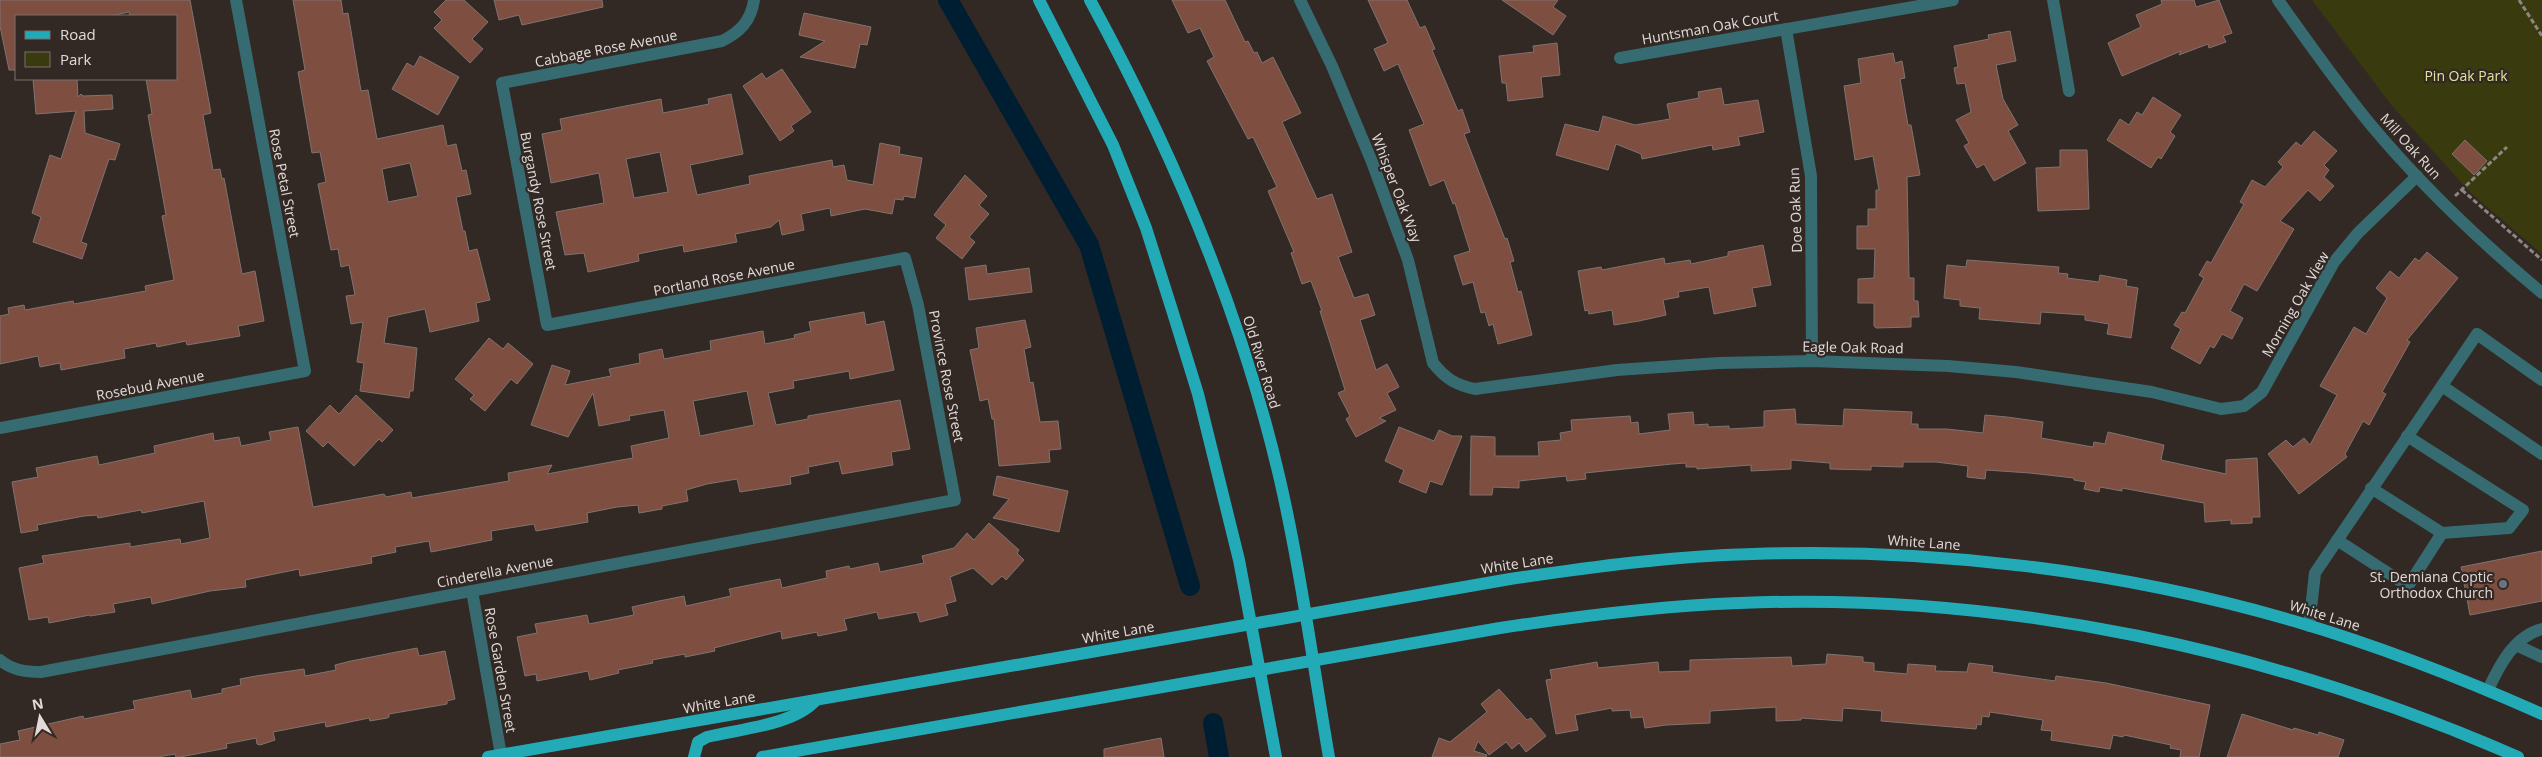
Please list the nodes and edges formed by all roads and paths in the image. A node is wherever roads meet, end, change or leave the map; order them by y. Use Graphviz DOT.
graph roads {
  1 [pos="236,0"];
  2 [pos="754,0"];
  3 [pos="1039,0"];
  4 [pos="1090,0"];
  5 [pos="1300,0"];
  6 [pos="1953,0"];
  7 [pos="2053,0"];
  8 [pos="2278,0"];
  9 [pos="2519,0"];
  10 [pos="1786,29"];
  11 [pos="2542,36"];
  12 [pos="1620,58"];
  13 [pos="502,83"];
  14 [pos="2069,91"];
  15 [pos="2507,147"];
  16 [pos="2417,176"];
  17 [pos="2462,190"];
  18 [pos="2446,205"];
  19 [pos="906,258"];
  20 [pos="2542,260"];
  21 [pos="2542,293"];
  22 [pos="548,325"];
  23 [pos="1812,361"];
  24 [pos="305,371"];
  25 [pos="2542,380"];
  26 [pos="1458,386"];
  27 [pos="2442,386"];
  28 [pos="2244,406"];
  29 [pos="0,428"];
  30 [pos="2407,436"];
  31 [pos="2542,454"];
  32 [pos="2371,488"];
  33 [pos="955,500"];
  34 [pos="2442,533"];
  35 [pos="2337,540"];
  36 [pos="472,591"];
  37 [pos="1304,615"];
  38 [pos="1251,625"];
  39 [pos="2309,626"];
  40 [pos="2542,629"];
  41 [pos="2516,646"];
  42 [pos="2542,657"];
  43 [pos="0,660"];
  44 [pos="1313,662"];
  45 [pos="1258,672"];
  46 [pos="2488,690"];
  47 [pos="816,700"];
  48 [pos="2542,714"];
  49 [pos="501,755"];
  50 [pos="488,757"];
  51 [pos="694,757"];
  52 [pos="762,757"];
  53 [pos="1276,757"];
  54 [pos="1329,757"];
  55 [pos="2518,757"];
  1 -- 24 [label="street, Rose Petal Street"];
  2 -- 13 [label="street, Cabbage Rose Avenue"];
  3 -- 38 [label="main road"];
  4 -- 37 [label="main road, Old River Road"];
  5 -- 26 [label="street, Whisper Oak Way"];
  6 -- 10 [label="street, Huntsman Oak Court"];
  7 -- 14 [label="street"];
  8 -- 16 [label="street, Mill Oak Run"];
  9 -- 11 [label="path"];
  10 -- 12 [label="street, Huntsman Oak Court"];
  10 -- 23 [label="street, Doe Oak Run"];
  13 -- 22 [label="street, Burgandy Rose Street"];
  15 -- 17 [label="path"];
  16 -- 18 [label="street, Mill Oak Run"];
  16 -- 28 [label="street, Morning Oak View"];
  17 -- 18 [label="path"];
  17 -- 20 [label="path"];
  18 -- 21 [label="street, Mill Oak Run"];
  19 -- 22 [label="street, Portland Rose Avenue"];
  19 -- 33 [label="street, Province Rose Street"];
  23 -- 26 [label="street, Eagle Oak Road"];
  23 -- 28 [label="street, Eagle Oak Road"];
  24 -- 29 [label="street, Rosebud Avenue"];
  25 -- 27 [label="street"];
  27 -- 30 [label="street"];
  27 -- 31 [label="street"];
  30 -- 32 [label="street"];
  30 -- 34 [label="street"];
  32 -- 34 [label="street"];
  32 -- 35 [label="street"];
  33 -- 36 [label="street, Cinderella Avenue"];
  34 -- 35 [label="street"];
  35 -- 39 [label="street"];
  36 -- 43 [label="street, Cinderella Avenue"];
  36 -- 49 [label="street, Rose Garden Street"];
  37 -- 38 [label="main road, White Lane"];
  37 -- 39 [label="main road, White Lane"];
  37 -- 44 [label="main road, Old River Road"];
  38 -- 45 [label="main road"];
  38 -- 47 [label="main road, White Lane"];
  39 -- 46 [label="main road, White Lane"];
  40 -- 41 [label="street"];
  41 -- 42 [label="street"];
  41 -- 46 [label="street"];
  44 -- 45 [label="main road"];
  44 -- 54 [label="main road, Old River Road"];
  44 -- 55 [label="main road"];
  45 -- 52 [label="main road"];
  45 -- 53 [label="main road"];
  46 -- 48 [label="main road, White Lane"];
  47 -- 49 [label="main road, White Lane"];
  47 -- 51 [label="main road"];
  49 -- 50 [label="main road, White Lane"];
}
